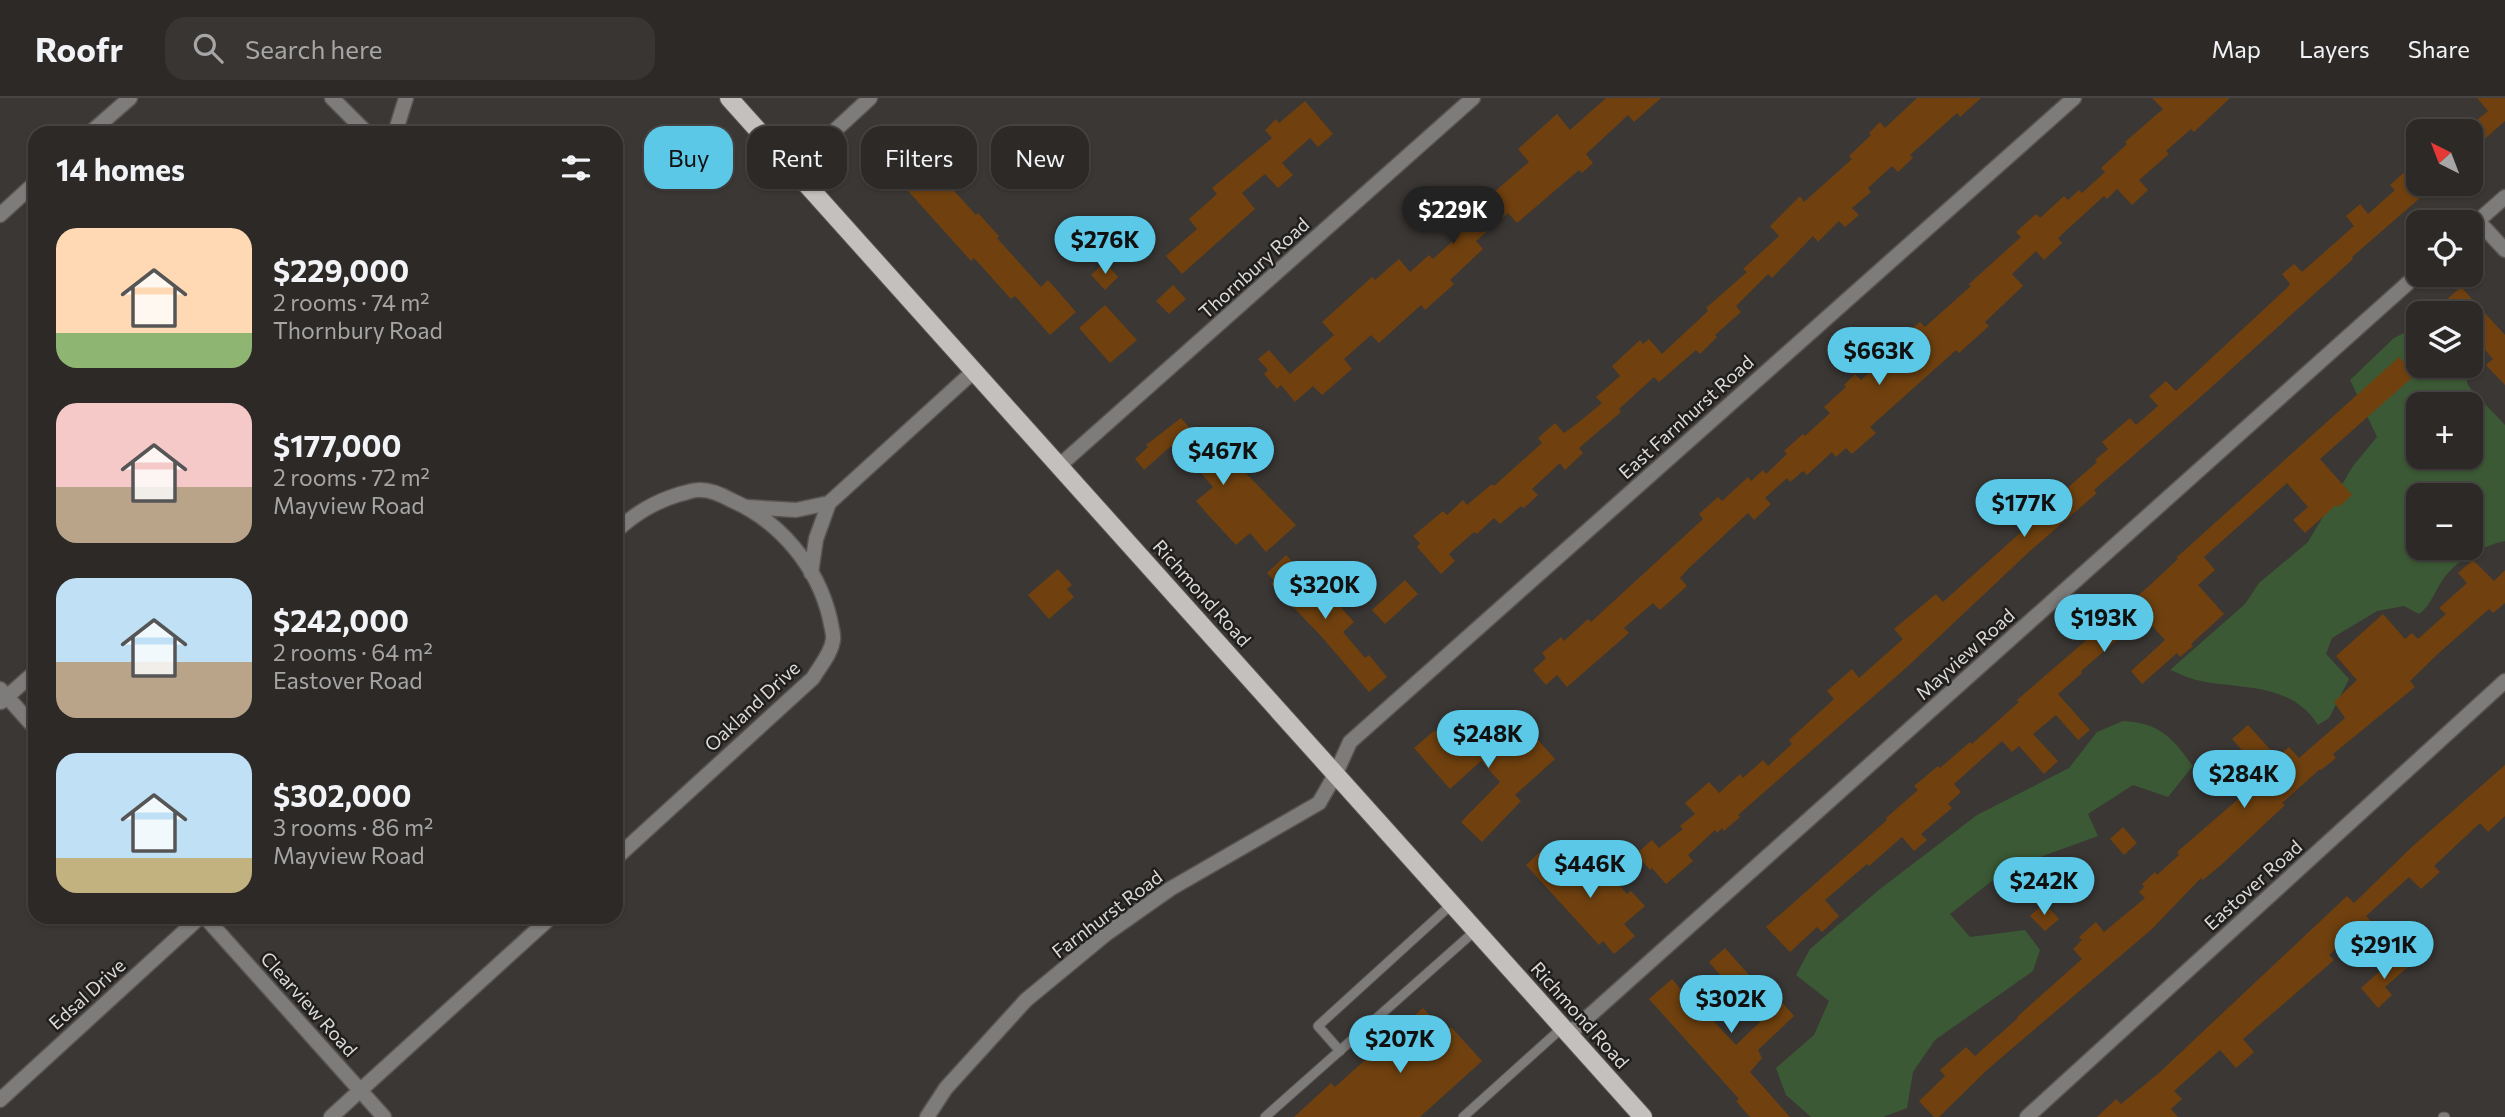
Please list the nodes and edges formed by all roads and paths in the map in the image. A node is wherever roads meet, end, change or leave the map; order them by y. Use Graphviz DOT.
graph roads {
  1 [pos="130,98"];
  2 [pos="332,98"];
  3 [pos="406,98"];
  4 [pos="729,98"];
  5 [pos="870,98"];
  6 [pos="1473,98"];
  7 [pos="2074,98"];
  8 [pos="98,126"];
  9 [pos="360,126"];
  10 [pos="398,126"];
  11 [pos="754,126"];
  12 [pos="840,126"];
  13 [pos="28,189"];
  14 [pos="811,189"];
  15 [pos="2505,197"];
  16 [pos="0,215"];
  17 [pos="2483,217"];
  18 [pos="2483,231"];
  19 [pos="2505,250"];
  20 [pos="2406,285"];
  21 [pos="974,371"];
  22 [pos="1059,466"];
  23 [pos="829,503"];
  24 [pos="747,506"];
  25 [pos="623,524"];
  26 [pos="811,573"];
  27 [pos="28,677"];
  28 [pos="2505,681"];
  29 [pos="2,696"];
  30 [pos="28,721"];
  31 [pos="1335,775"];
  32 [pos="623,852"];
  33 [pos="1452,904"];
  34 [pos="194,924"];
  35 [pos="208,924"];
  36 [pos="543,924"];
  37 [pos="1476,930"];
  38 [pos="1566,1031"];
  39 [pos="1340,1051"];
  40 [pos="361,1090"];
  41 [pos="0,1100"];
  42 [pos="331,1117"];
  43 [pos="384,1117"];
  44 [pos="927,1117"];
  45 [pos="1265,1117"];
  46 [pos="1463,1117"];
  47 [pos="1643,1117"];
  48 [pos="2027,1117"];
  1 -- 8 [label="street"];
  2 -- 9 [label="street"];
  3 -- 10 [label="street"];
  4 -- 11 [label="main road, Richmond Road"];
  5 -- 12 [label="street"];
  6 -- 22 [label="street, Thornbury Road"];
  7 -- 31 [label="street, East Farnhurst Road"];
  13 -- 16 [label="street"];
  14 -- 21 [label="main road, Richmond Road"];
  15 -- 17 [label="street"];
  18 -- 19 [label="street"];
  20 -- 38 [label="street, Mayview Road"];
  21 -- 22 [label="main road, Richmond Road"];
  21 -- 23 [label="street"];
  22 -- 31 [label="main road, Richmond Road"];
  23 -- 24 [label="street"];
  23 -- 26 [label="street"];
  24 -- 25 [label="street"];
  24 -- 26 [label="street, Oakland Drive"];
  26 -- 32 [label="street, Oakland Drive"];
  27 -- 29 [label="street"];
  28 -- 48 [label="street, Eastover Road"];
  29 -- 30 [label="street"];
  31 -- 33 [label="main road, Richmond Road"];
  31 -- 44 [label="street, Farnhurst Road"];
  33 -- 37 [label="main road, Richmond Road"];
  33 -- 39 [label="lane"];
  34 -- 41 [label="street, Edsal Drive"];
  35 -- 40 [label="street, Clearview Road"];
  36 -- 40 [label="street"];
  37 -- 38 [label="main road, Richmond Road"];
  37 -- 39 [label="lane"];
  38 -- 46 [label="lane"];
  38 -- 47 [label="main road, Richmond Road"];
  39 -- 45 [label="lane"];
  40 -- 42 [label="street"];
  40 -- 43 [label="street, Clearview Road"];
}
